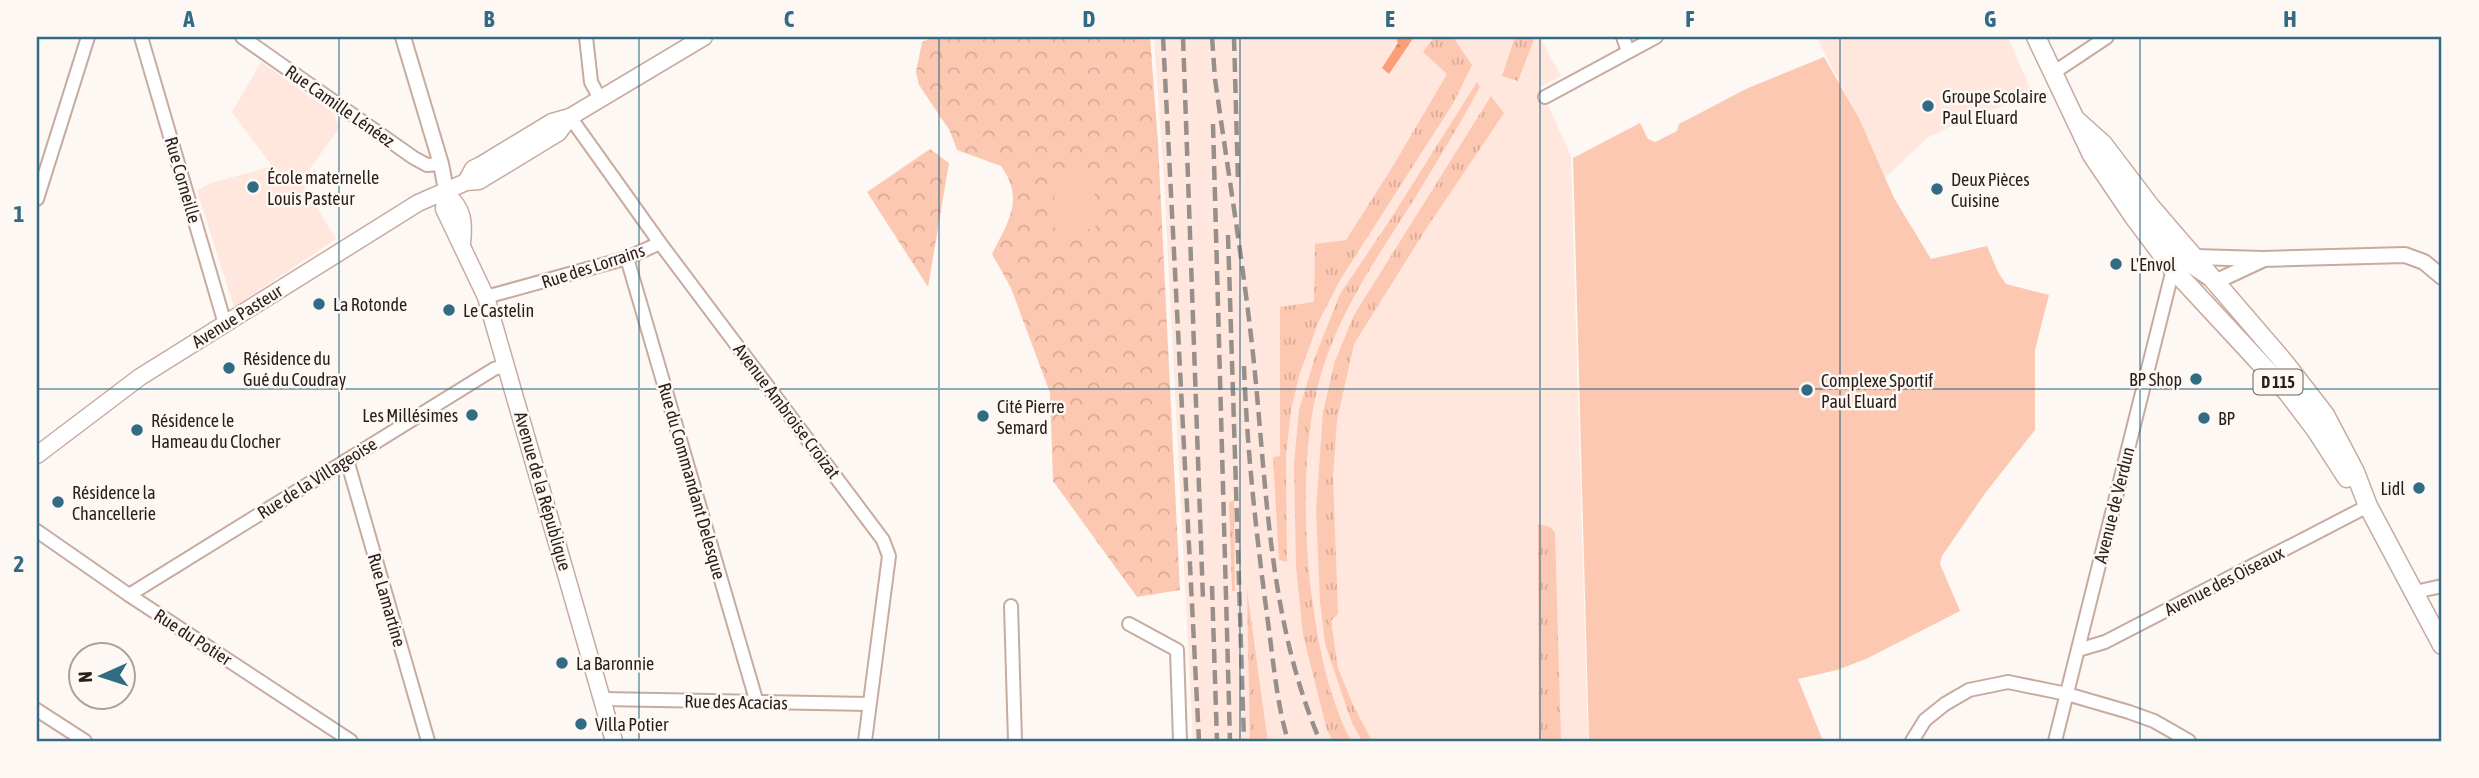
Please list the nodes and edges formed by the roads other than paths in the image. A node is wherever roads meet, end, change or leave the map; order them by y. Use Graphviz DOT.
graph roads {
  1 [pos="88,37"];
  2 [pos="141,37"];
  3 [pos="242,37"];
  4 [pos="403,37"];
  5 [pos="586,37"];
  6 [pos="704,37"];
  7 [pos="1623,37"];
  8 [pos="1656,37"];
  9 [pos="2036,37"];
  10 [pos="2107,37"];
  11 [pos="1628,51"];
  12 [pos="2053,74"];
  13 [pos="1545,97"];
  14 [pos="600,99"];
  15 [pos="570,117"];
  16 [pos="2075,119"];
  17 [pos="442,164"];
  18 [pos="446,192"];
  19 [pos="37,199"];
  20 [pos="660,243"];
  21 [pos="627,258"];
  22 [pos="2263,259"];
  23 [pos="2184,263"];
  24 [pos="2442,277"];
  25 [pos="2215,282"];
  26 [pos="485,297"];
  27 [pos="225,324"];
  28 [pos="506,365"];
  29 [pos="37,455"];
  30 [pos="346,460"];
  31 [pos="2368,506"];
  32 [pos="37,531"];
  33 [pos="2442,586"];
  34 [pos="2415,592"];
  35 [pos="129,596"];
  36 [pos="1011,606"];
  37 [pos="1129,624"];
  38 [pos="2442,645"];
  39 [pos="2078,650"];
  40 [pos="2067,694"];
  41 [pos="604,699"];
  42 [pos="757,703"];
  43 [pos="869,704"];
  44 [pos="37,710"];
  45 [pos="85,741"];
  46 [pos="351,741"];
  47 [pos="428,741"];
  48 [pos="614,741"];
  49 [pos="865,741"];
  50 [pos="1014,741"];
  51 [pos="1180,741"];
  52 [pos="1912,741"];
  53 [pos="2056,741"];
  54 [pos="2189,741"];
  1 -- 19 [label="street"];
  2 -- 27 [label="street, Rue Corneille"];
  3 -- 17 [label="street, Rue Camille Lénéez"];
  4 -- 17 [label="street"];
  5 -- 14 [label="street"];
  6 -- 14 [label="main road"];
  7 -- 11 [label="street"];
  8 -- 11 [label="street"];
  9 -- 12 [label="main road, D 115"];
  10 -- 12 [label="street"];
  11 -- 13 [label="street"];
  12 -- 16 [label="main road, D 115"];
  14 -- 15 [label="main road"];
  15 -- 18 [label="main road, Avenue Pasteur"];
  15 -- 20 [label="street, Avenue Ambroise Croizat"];
  16 -- 23 [label="main road, D 115"];
  16 -- 23 [label="main road, D 115"];
  17 -- 18 [label="street"];
  18 -- 26 [label="main road, Avenue de la République"];
  18 -- 27 [label="main road, Avenue Pasteur"];
  20 -- 21 [label="street, Rue des Lorrains"];
  20 -- 43 [label="street, Avenue Ambroise Croizat"];
  21 -- 26 [label="street, Rue des Lorrains"];
  21 -- 42 [label="street, Rue du Commandant Delesque"];
  22 -- 23 [label="street"];
  22 -- 24 [label="street"];
  22 -- 25 [label="street"];
  23 -- 25 [label="main road, D 115"];
  23 -- 31 [label="main road, D 115"];
  23 -- 39 [label="street, Avenue de Verdun"];
  25 -- 31 [label="main road, D 115"];
  26 -- 28 [label="main road, Avenue de la République"];
  27 -- 29 [label="main road, Avenue Pasteur"];
  28 -- 30 [label="street, Rue de la Villageoise"];
  28 -- 41 [label="main road, Avenue de la République"];
  30 -- 35 [label="street, Rue de la Villageoise"];
  30 -- 47 [label="street, Rue Lamartine"];
  31 -- 34 [label="main road, D 115"];
  31 -- 39 [label="street, Avenue des Oiseaux"];
  32 -- 35 [label="street, Rue du Potier"];
  33 -- 34 [label="street"];
  34 -- 38 [label="main road, D 115"];
  35 -- 46 [label="street, Rue du Potier"];
  36 -- 50 [label="street"];
  37 -- 51 [label="street"];
  39 -- 40 [label="street, Avenue de Verdun"];
  40 -- 52 [label="street"];
  40 -- 53 [label="street, Avenue de Verdun"];
  40 -- 54 [label="street"];
  41 -- 42 [label="street, Rue des Acacias"];
  41 -- 48 [label="main road, Avenue de la République"];
  42 -- 43 [label="street, Rue des Acacias"];
  43 -- 49 [label="street, Avenue Ambroise Croizat"];
  44 -- 45 [label="street"];
}
